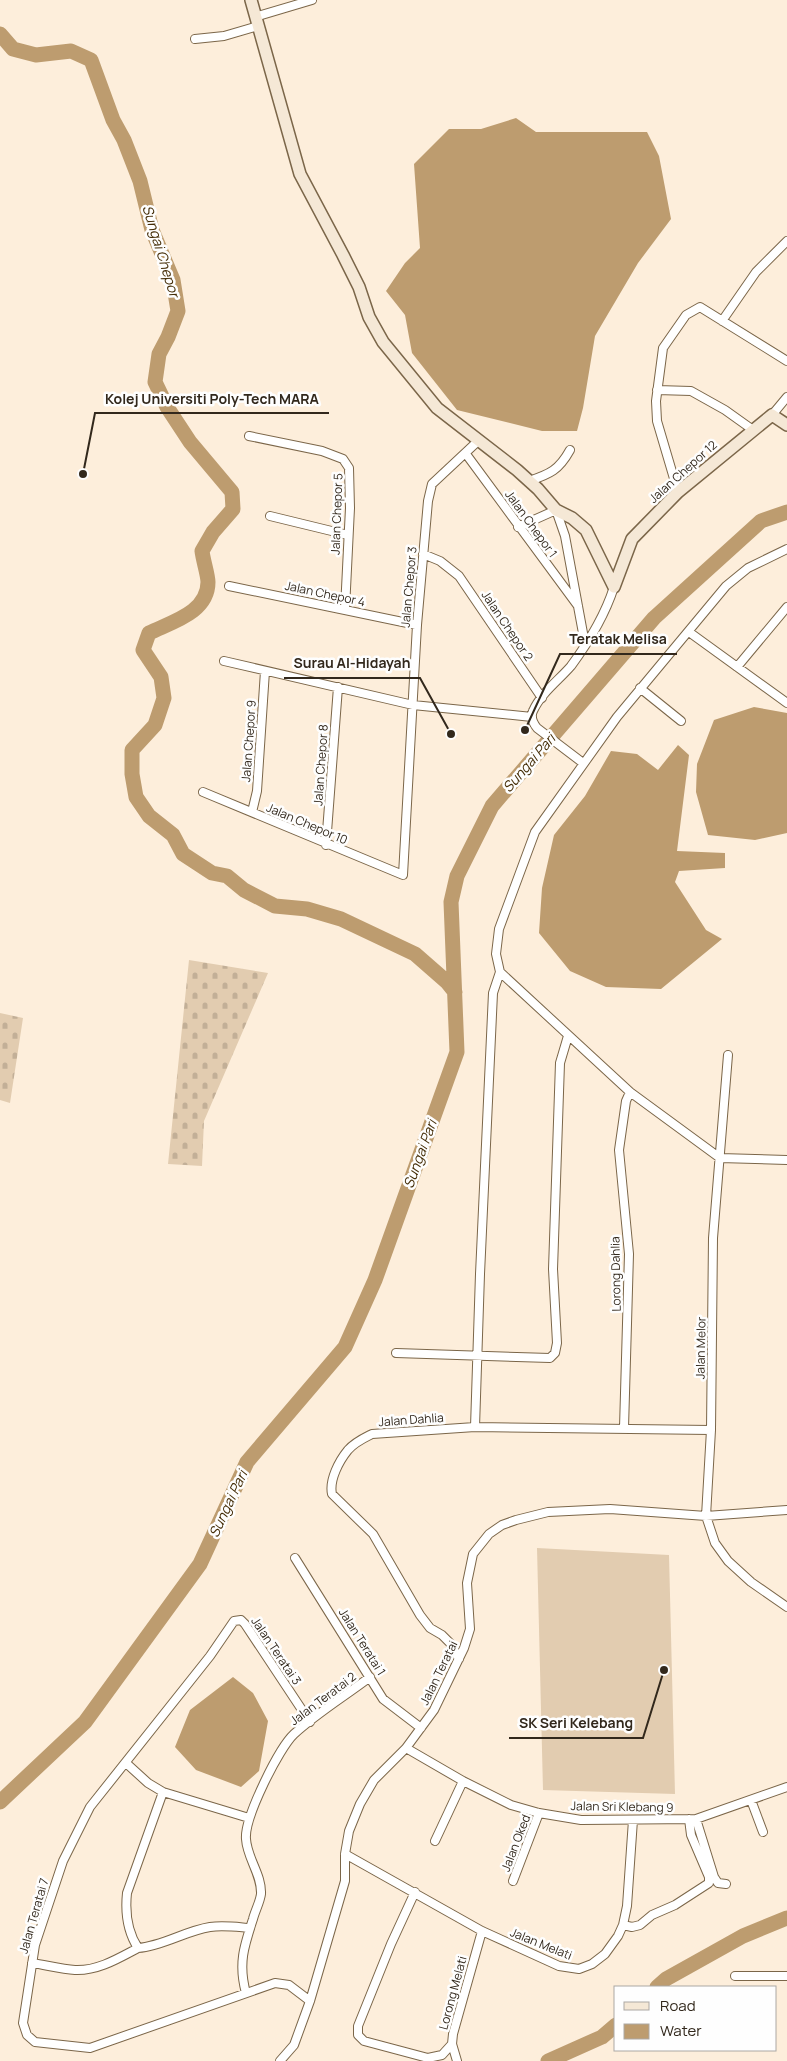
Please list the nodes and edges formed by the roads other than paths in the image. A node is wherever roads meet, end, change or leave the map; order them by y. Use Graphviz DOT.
graph roads {
  1 [pos="251,0"];
  2 [pos="312,0"];
  3 [pos="256,22"];
  4 [pos="195,39"];
  5 [pos="787,241"];
  6 [pos="722,321"];
  7 [pos="787,361"];
  8 [pos="657,390"];
  9 [pos="787,397"];
  10 [pos="772,415"];
  11 [pos="787,425"];
  12 [pos="753,430"];
  13 [pos="249,436"];
  14 [pos="478,441"];
  15 [pos="570,450"];
  16 [pos="466,454"];
  17 [pos="529,481"];
  18 [pos="678,492"];
  19 [pos="556,510"];
  20 [pos="270,516"];
  21 [pos="518,527"];
  22 [pos="348,535"];
  23 [pos="787,549"];
  24 [pos="422,554"];
  25 [pos="229,586"];
  26 [pos="614,588"];
  27 [pos="578,606"];
  28 [pos="787,607"];
  29 [pos="344,610"];
  30 [pos="417,624"];
  31 [pos="689,632"];
  32 [pos="585,644"];
  33 [pos="224,661"];
  34 [pos="737,667"];
  35 [pos="265,671"];
  36 [pos="338,687"];
  37 [pos="640,688"];
  38 [pos="542,698"];
  39 [pos="787,703"];
  40 [pos="413,705"];
  41 [pos="532,717"];
  42 [pos="681,721"];
  43 [pos="583,763"];
  44 [pos="203,792"];
  45 [pos="252,812"];
  46 [pos="326,845"];
  47 [pos="403,875"];
  48 [pos="500,972"];
  49 [pos="568,1036"];
  50 [pos="728,1055"];
  51 [pos="630,1092"];
  52 [pos="720,1158"];
  53 [pos="787,1160"];
  54 [pos="396,1353"];
  55 [pos="478,1356"];
  56 [pos="475,1427"];
  57 [pos="624,1428"];
  58 [pos="711,1430"];
  59 [pos="787,1510"];
  60 [pos="706,1516"];
  61 [pos="295,1558"];
  62 [pos="787,1607"];
  63 [pos="239,1620"];
  64 [pos="459,1659"];
  65 [pos="370,1677"];
  66 [pos="310,1722"];
  67 [pos="421,1728"];
  68 [pos="406,1748"];
  69 [pos="126,1764"];
  70 [pos="463,1781"];
  71 [pos="787,1787"];
  72 [pos="163,1792"];
  73 [pos="751,1800"];
  74 [pos="540,1813"];
  75 [pos="249,1818"];
  76 [pos="692,1819"];
  77 [pos="633,1820"];
  78 [pos="763,1832"];
  79 [pos="435,1841"];
  80 [pos="345,1854"];
  81 [pos="513,1881"];
  82 [pos="726,1884"];
  83 [pos="415,1892"];
  84 [pos="623,1925"];
  85 [pos="250,1928"];
  86 [pos="482,1931"];
  87 [pos="138,1948"];
  88 [pos="32,1963"];
  89 [pos="735,1976"];
  90 [pos="787,1976"];
  91 [pos="246,1993"];
  92 [pos="310,2000"];
  93 [pos="452,2044"];
  94 [pos="280,2061"];
  95 [pos="457,2061"];
  1 -- 3 [label="street"];
  2 -- 3 [label="street"];
  3 -- 4 [label="street"];
  3 -- 14 [label="street"];
  5 -- 6 [label="street"];
  6 -- 7 [label="street"];
  6 -- 8 [label="street"];
  8 -- 12 [label="street"];
  8 -- 18 [label="street"];
  9 -- 10 [label="street"];
  10 -- 11 [label="street"];
  10 -- 12 [label="street, Jalan Chepor 12"];
  12 -- 18 [label="street, Jalan Chepor 12"];
  13 -- 22 [label="street, Jalan Chepor 5"];
  14 -- 16 [label="street, Jalan Chepor 3"];
  14 -- 17 [label="street"];
  15 -- 17 [label="street"];
  16 -- 21 [label="street, Jalan Chepor 1"];
  16 -- 24 [label="street, Jalan Chepor 3"];
  17 -- 19 [label="street"];
  18 -- 26 [label="street, Jalan Chepor 12"];
  19 -- 21 [label="street"];
  19 -- 26 [label="street"];
  19 -- 27 [label="street, Jalan Chepor 1"];
  20 -- 22 [label="street"];
  21 -- 27 [label="street, Jalan Chepor 1"];
  22 -- 29 [label="street, Jalan Chepor 5"];
  23 -- 31 [label="street"];
  24 -- 30 [label="street, Jalan Chepor 3"];
  24 -- 38 [label="street, Jalan Chepor 2"];
  25 -- 29 [label="street, Jalan Chepor 4"];
  26 -- 32 [label="street"];
  27 -- 32 [label="street, Jalan Chepor 1"];
  28 -- 34 [label="street"];
  29 -- 30 [label="street, Jalan Chepor 4"];
  30 -- 40 [label="street, Jalan Chepor 3"];
  31 -- 34 [label="street"];
  31 -- 37 [label="street"];
  32 -- 38 [label="street"];
  33 -- 35 [label="street"];
  34 -- 39 [label="street"];
  35 -- 36 [label="street"];
  35 -- 45 [label="street, Jalan Chepor 9"];
  36 -- 40 [label="street"];
  36 -- 46 [label="street, Jalan Chepor 8"];
  37 -- 42 [label="street"];
  37 -- 43 [label="street"];
  38 -- 41 [label="street"];
  40 -- 41 [label="street"];
  40 -- 47 [label="street, Jalan Chepor 3"];
  41 -- 43 [label="street"];
  43 -- 48 [label="street"];
  44 -- 45 [label="street, Jalan Chepor 10"];
  45 -- 46 [label="street, Jalan Chepor 10"];
  46 -- 47 [label="street, Jalan Chepor 10"];
  48 -- 49 [label="street"];
  48 -- 55 [label="street"];
  49 -- 51 [label="street"];
  49 -- 55 [label="street"];
  50 -- 52 [label="street, Jalan Melor"];
  51 -- 52 [label="street"];
  51 -- 57 [label="street, Lorong Dahlia"];
  52 -- 53 [label="street"];
  52 -- 58 [label="street, Jalan Melor"];
  54 -- 55 [label="street"];
  55 -- 56 [label="street"];
  56 -- 57 [label="street, Jalan Dahlia"];
  56 -- 64 [label="street, Jalan Dahlia"];
  57 -- 58 [label="street, Jalan Dahlia"];
  58 -- 60 [label="street, Jalan Melor"];
  59 -- 60 [label="street, Jalan Teratai"];
  60 -- 62 [label="street, Jalan Melor"];
  60 -- 64 [label="street, Jalan Teratai"];
  61 -- 65 [label="street, Jalan Teratai 1"];
  63 -- 66 [label="street, Jalan Teratai 3"];
  63 -- 69 [label="street, Jalan Teratai 7"];
  64 -- 67 [label="street, Jalan Teratai"];
  65 -- 66 [label="street, Jalan Teratai 2"];
  65 -- 67 [label="street, Jalan Teratai 1"];
  66 -- 75 [label="street, Jalan Teratai 2"];
  67 -- 68 [label="street, Jalan Teratai"];
  68 -- 70 [label="street, Jalan Sri Klebang 9"];
  68 -- 80 [label="street, Jalan Teratai"];
  69 -- 72 [label="street"];
  69 -- 88 [label="street, Jalan Teratai 7"];
  70 -- 74 [label="street, Jalan Sri Klebang 9"];
  70 -- 79 [label="street"];
  71 -- 73 [label="street, Jalan Sri Klebang 9"];
  72 -- 75 [label="street"];
  72 -- 87 [label="street"];
  73 -- 76 [label="street, Jalan Sri Klebang 9"];
  73 -- 78 [label="street"];
  74 -- 77 [label="street, Jalan Sri Klebang 9"];
  74 -- 81 [label="street, Jalan Oked"];
  75 -- 85 [label="street, Jalan Teratai 2"];
  76 -- 77 [label="street, Jalan Sri Klebang 9"];
  76 -- 82 [label="street"];
  76 -- 84 [label="street"];
  77 -- 84 [label="street, Jalan Melati"];
  80 -- 83 [label="street, Jalan Melati"];
  80 -- 92 [label="street, Jalan Teratai"];
  83 -- 86 [label="street, Jalan Melati"];
  83 -- 93 [label="street"];
  84 -- 86 [label="street, Jalan Melati"];
  85 -- 87 [label="street"];
  85 -- 91 [label="street, Jalan Teratai 2"];
  86 -- 93 [label="street, Lorong Melati"];
  87 -- 88 [label="street"];
  88 -- 91 [label="street, Jalan Teratai 7"];
  89 -- 90 [label="street"];
  91 -- 92 [label="street, Jalan Teratai 7"];
  92 -- 94 [label="street, Jalan Teratai"];
  93 -- 95 [label="street, Lorong Melati"];
}
